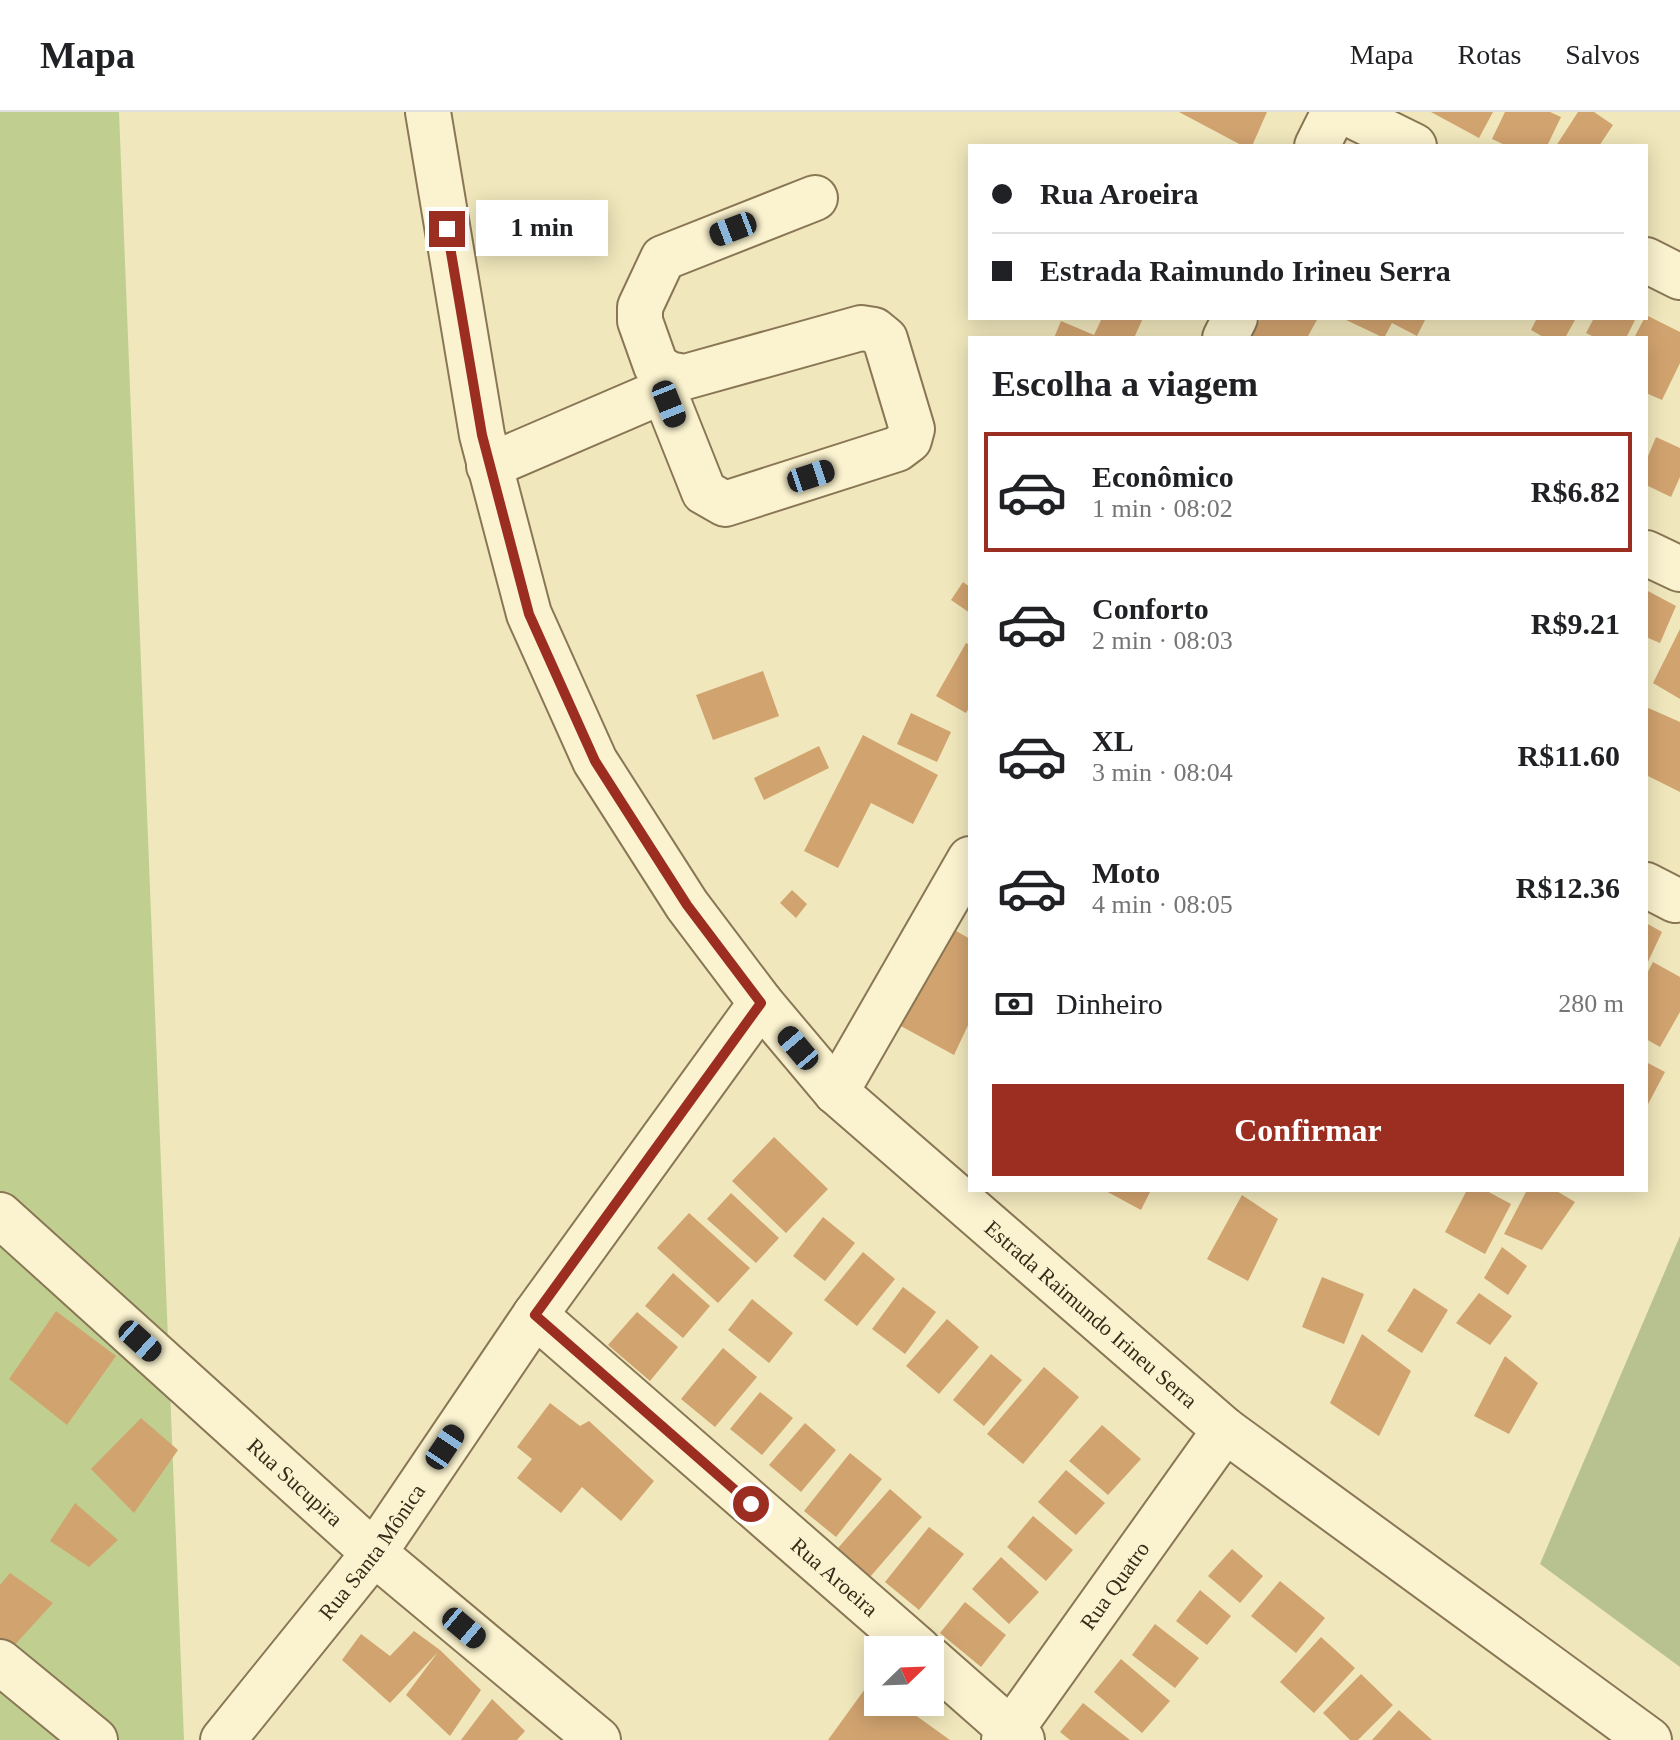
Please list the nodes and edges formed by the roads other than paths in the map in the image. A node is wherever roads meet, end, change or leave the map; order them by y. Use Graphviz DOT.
graph roads {
  1 [pos="428,112"];
  2 [pos="1334,112"];
  3 [pos="1345,112"];
  4 [pos="1318,144"];
  5 [pos="1410,144"];
  6 [pos="815,198"];
  7 [pos="1648,261"];
  8 [pos="1680,277"];
  9 [pos="656,366"];
  10 [pos="486,450"];
  11 [pos="1648,554"];
  12 [pos="1680,569"];
  13 [pos="968,862"];
  14 [pos="761,1003"];
  15 [pos="836,1092"];
  16 [pos="0,1215"];
  17 [pos="535,1315"];
  18 [pos="1225,1430"];
  19 [pos="374,1553"];
  20 [pos="903,1636"];
  21 [pos="0,1662"];
  22 [pos="944,1672"];
  23 [pos="1012,1737"];
  24 [pos="95,1740"];
  25 [pos="223,1740"];
  26 [pos="598,1740"];
  27 [pos="1649,1740"];
  1 -- 10 [label="street, Estrada Raimundo Irineu Serra"];
  2 -- 4 [label="street"];
  3 -- 5 [label="street"];
  6 -- 9 [label="street"];
  7 -- 8 [label="street"];
  9 -- 10 [label="street"];
  9 -- 10 [label="street"];
  10 -- 14 [label="street, Estrada Raimundo Irineu Serra"];
  11 -- 12 [label="street"];
  13 -- 15 [label="street"];
  14 -- 15 [label="street, Estrada Raimundo Irineu Serra"];
  14 -- 17 [label="street, Rua Santa Mônica"];
  15 -- 18 [label="street, Estrada Raimundo Irineu Serra"];
  16 -- 19 [label="street, Rua Sucupira"];
  17 -- 19 [label="street, Rua Santa Mônica"];
  17 -- 20 [label="street, Rua Aroeira"];
  18 -- 23 [label="street, Rua Quatro"];
  18 -- 27 [label="street, Estrada Raimundo Irineu Serra"];
  19 -- 25 [label="street, Rua Santa Mônica"];
  19 -- 26 [label="street, Rua Sucupira"];
  21 -- 24 [label="street"];
  22 -- 23 [label="street"];
}
